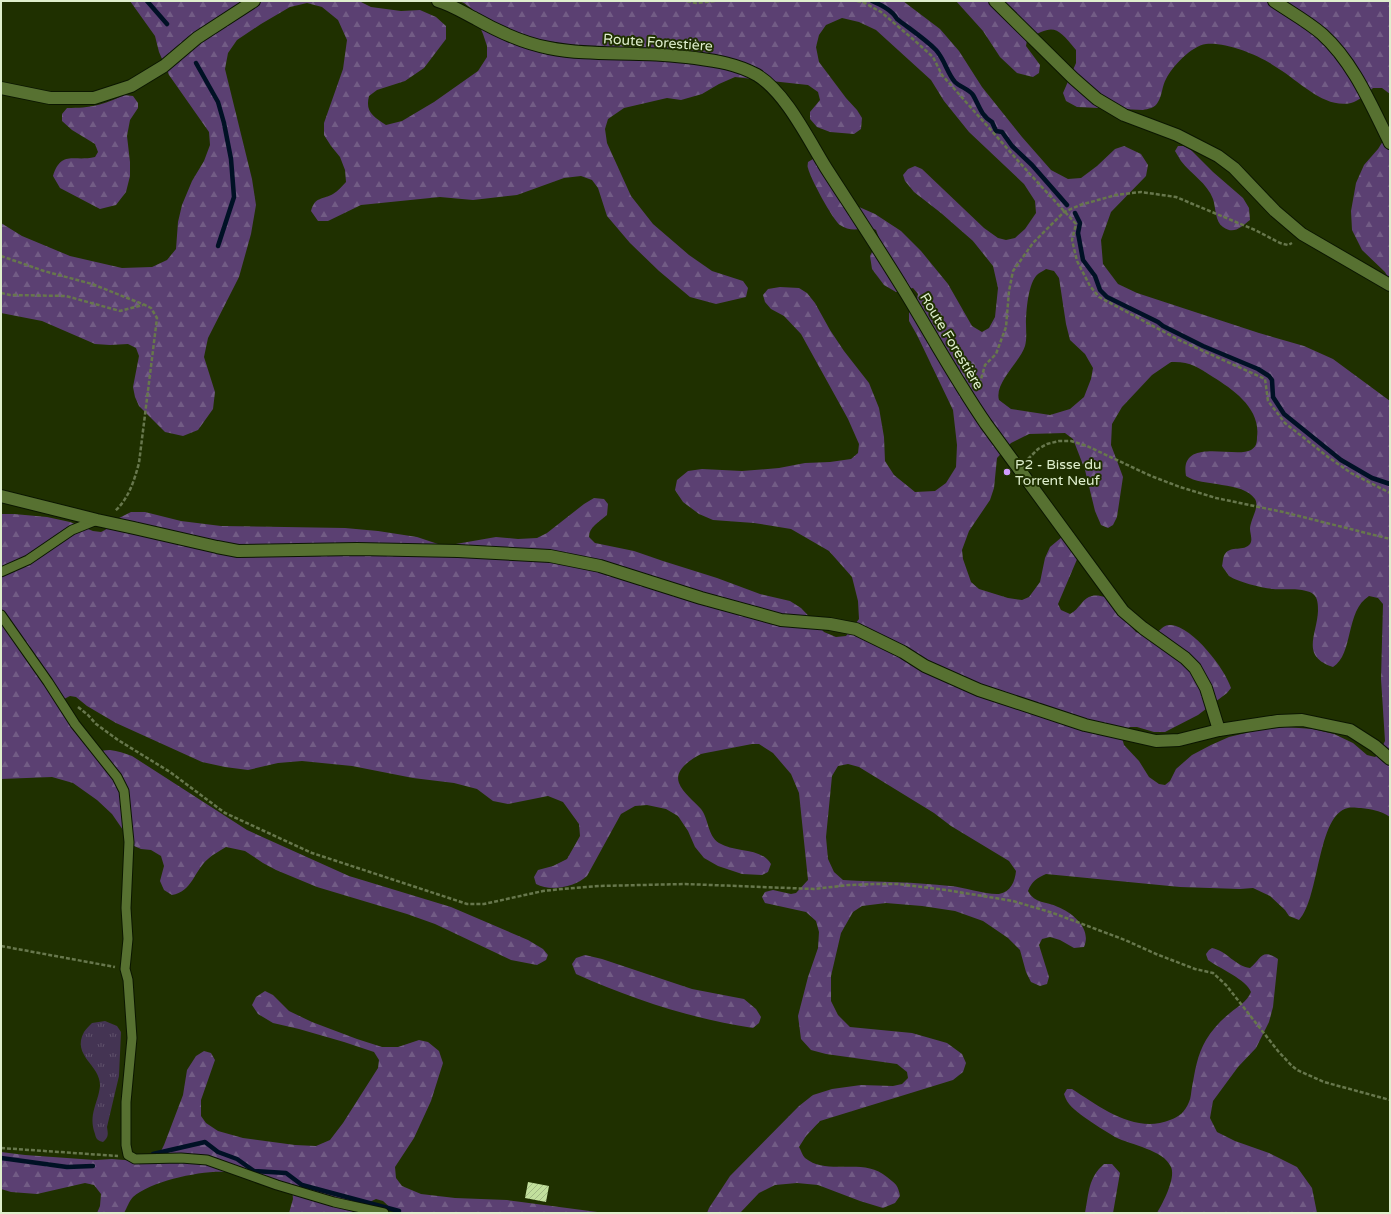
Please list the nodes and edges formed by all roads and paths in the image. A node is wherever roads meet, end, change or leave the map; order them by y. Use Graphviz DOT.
graph roads {
  1 [pos="254,1"];
  2 [pos="438,1"];
  3 [pos="687,1"];
  4 [pos="714,1"];
  5 [pos="775,1"];
  6 [pos="779,1"];
  7 [pos="857,1"];
  8 [pos="995,1"];
  9 [pos="1274,1"];
  10 [pos="1,88"];
  11 [pos="1390,143"];
  12 [pos="1064,212"];
  13 [pos="1302,234"];
  14 [pos="1,256"];
  15 [pos="1390,285"];
  16 [pos="1,292"];
  17 [pos="144,305"];
  18 [pos="973,406"];
  19 [pos="1020,469"];
  20 [pos="1390,493"];
  21 [pos="1,496"];
  22 [pos="97,520"];
  23 [pos="1390,540"];
  24 [pos="1,572"];
  25 [pos="1,615"];
  26 [pos="64,707"];
  27 [pos="1220,730"];
  28 [pos="1390,759"];
  29 [pos="1,946"];
  30 [pos="125,969"];
  31 [pos="1390,1100"];
  32 [pos="1,1148"];
  33 [pos="128,1154"];
  34 [pos="384,1213"];
  1 -- 10 [label="street"];
  2 -- 18 [label="street, Route Forestière"];
  3 -- 4 [label="path"];
  5 -- 6 [label="path"];
  7 -- 12 [label="path"];
  8 -- 13 [label="street"];
  9 -- 11 [label="street"];
  12 -- 13 [label="path"];
  12 -- 18 [label="path"];
  12 -- 20 [label="path"];
  13 -- 15 [label="street"];
  14 -- 17 [label="path"];
  16 -- 17 [label="path"];
  17 -- 22 [label="path"];
  18 -- 19 [label="street, Route Forestière"];
  19 -- 23 [label="path"];
  19 -- 27 [label="street, Route Forestière"];
  21 -- 22 [label="street"];
  22 -- 24 [label="lane"];
  22 -- 27 [label="street"];
  25 -- 26 [label="lane"];
  26 -- 30 [label="lane"];
  26 -- 31 [label="path"];
  27 -- 28 [label="street"];
  29 -- 30 [label="path"];
  30 -- 33 [label="lane"];
  32 -- 33 [label="path"];
  33 -- 34 [label="lane"];
}
